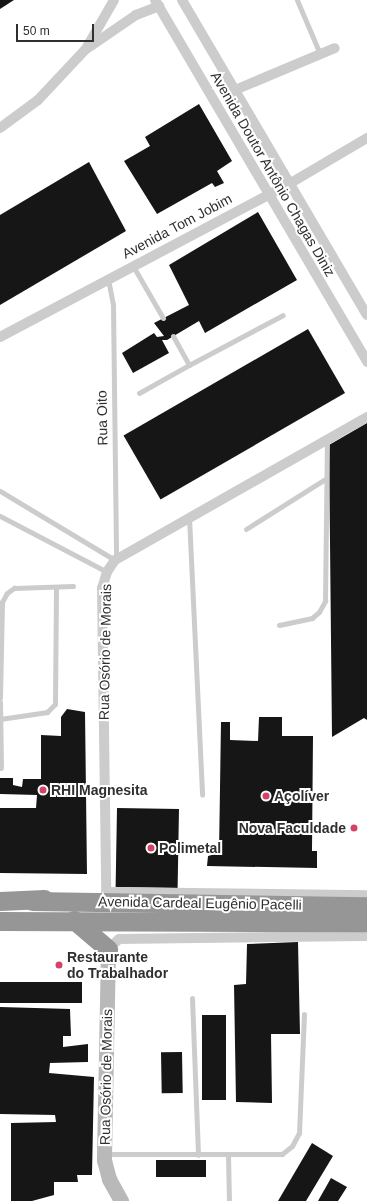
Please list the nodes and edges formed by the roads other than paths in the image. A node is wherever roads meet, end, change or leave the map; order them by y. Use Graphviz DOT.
graph roads {
  1 [pos="114,0"];
  2 [pos="182,0"];
  3 [pos="297,0"];
  4 [pos="157,3"];
  5 [pos="335,48"];
  6 [pos="85,50"];
  7 [pos="320,54"];
  8 [pos="235,90"];
  9 [pos="0,128"];
  10 [pos="367,138"];
  11 [pos="289,184"];
  12 [pos="268,194"];
  13 [pos="133,265"];
  14 [pos="108,278"];
  15 [pos="283,315"];
  16 [pos="367,315"];
  17 [pos="163,318"];
  18 [pos="173,336"];
  19 [pos="0,337"];
  20 [pos="367,362"];
  21 [pos="189,365"];
  22 [pos="139,393"];
  23 [pos="367,417"];
  24 [pos="327,440"];
  25 [pos="325,479"];
  26 [pos="0,491"];
  27 [pos="0,516"];
  28 [pos="189,518"];
  29 [pos="246,529"];
  30 [pos="116,559"];
  31 [pos="107,572"];
  32 [pos="73,586"];
  33 [pos="56,587"];
  34 [pos="279,625"];
  35 [pos="0,698"];
  36 [pos="0,702"];
  37 [pos="0,719"];
  38 [pos="1,768"];
  39 [pos="202,795"];
  40 [pos="106,892"];
  41 [pos="367,895"];
  42 [pos="0,901"];
  43 [pos="32,901"];
  44 [pos="367,906"];
  45 [pos="0,920"];
  46 [pos="74,920"];
  47 [pos="367,922"];
  48 [pos="367,936"];
  49 [pos="108,949"];
  50 [pos="192,998"];
  51 [pos="304,1014"];
  52 [pos="104,1154"];
  53 [pos="198,1155"];
  54 [pos="228,1155"];
  55 [pos="121,1201"];
  56 [pos="229,1201"];
  1 -- 6 [label="street"];
  2 -- 8 [label="street, Avenida Doutor Antônio Chagas Diniz"];
  3 -- 7 [label="lane"];
  4 -- 6 [label="street"];
  4 -- 12 [label="street, Avenida Doutor Antônio Chagas Diniz"];
  5 -- 7 [label="street"];
  6 -- 9 [label="street"];
  7 -- 8 [label="street"];
  8 -- 11 [label="street, Avenida Doutor Antônio Chagas Diniz"];
  10 -- 11 [label="street, Avenida Tom Jobim"];
  11 -- 12 [label="street, Avenida Tom Jobim"];
  11 -- 16 [label="street, Avenida Doutor Antônio Chagas Diniz"];
  12 -- 13 [label="street, Avenida Tom Jobim"];
  12 -- 20 [label="street, Avenida Doutor Antônio Chagas Diniz"];
  13 -- 14 [label="street, Avenida Tom Jobim"];
  13 -- 17 [label="lane"];
  14 -- 19 [label="street, Avenida Tom Jobim"];
  14 -- 30 [label="lane, Rua Oito"];
  15 -- 21 [label="lane"];
  18 -- 21 [label="lane"];
  21 -- 22 [label="lane"];
  23 -- 24 [label="street, Rua Osório de Morais"];
  24 -- 25 [label="lane"];
  24 -- 28 [label="street, Rua Osório de Morais"];
  25 -- 29 [label="lane"];
  25 -- 34 [label="lane"];
  26 -- 30 [label="lane"];
  27 -- 31 [label="lane"];
  28 -- 30 [label="street, Rua Osório de Morais"];
  28 -- 39 [label="lane"];
  30 -- 31 [label="street, Rua Osório de Morais"];
  31 -- 40 [label="street, Rua Osório de Morais"];
  32 -- 33 [label="lane"];
  33 -- 35 [label="lane"];
  33 -- 37 [label="lane"];
  36 -- 37 [label="lane"];
  37 -- 38 [label="lane"];
  40 -- 41 [label="street, Avenida Cardeal Eugênio Pacelli"];
  40 -- 43 [label="highway"];
  42 -- 43 [label="highway"];
  43 -- 44 [label="highway, Avenida Cardeal Eugênio Pacelli"];
  45 -- 46 [label="highway, Avenida Cardeal Eugênio Pacelli"];
  46 -- 47 [label="highway, Avenida Cardeal Eugênio Pacelli"];
  46 -- 49 [label="highway"];
  48 -- 49 [label="street"];
  49 -- 52 [label="street, Rua Osório de Morais"];
  50 -- 53 [label="lane"];
  51 -- 54 [label="lane"];
  52 -- 53 [label="lane"];
  52 -- 55 [label="street, Rua Osório de Morais"];
  53 -- 54 [label="lane"];
  54 -- 56 [label="lane"];
}
